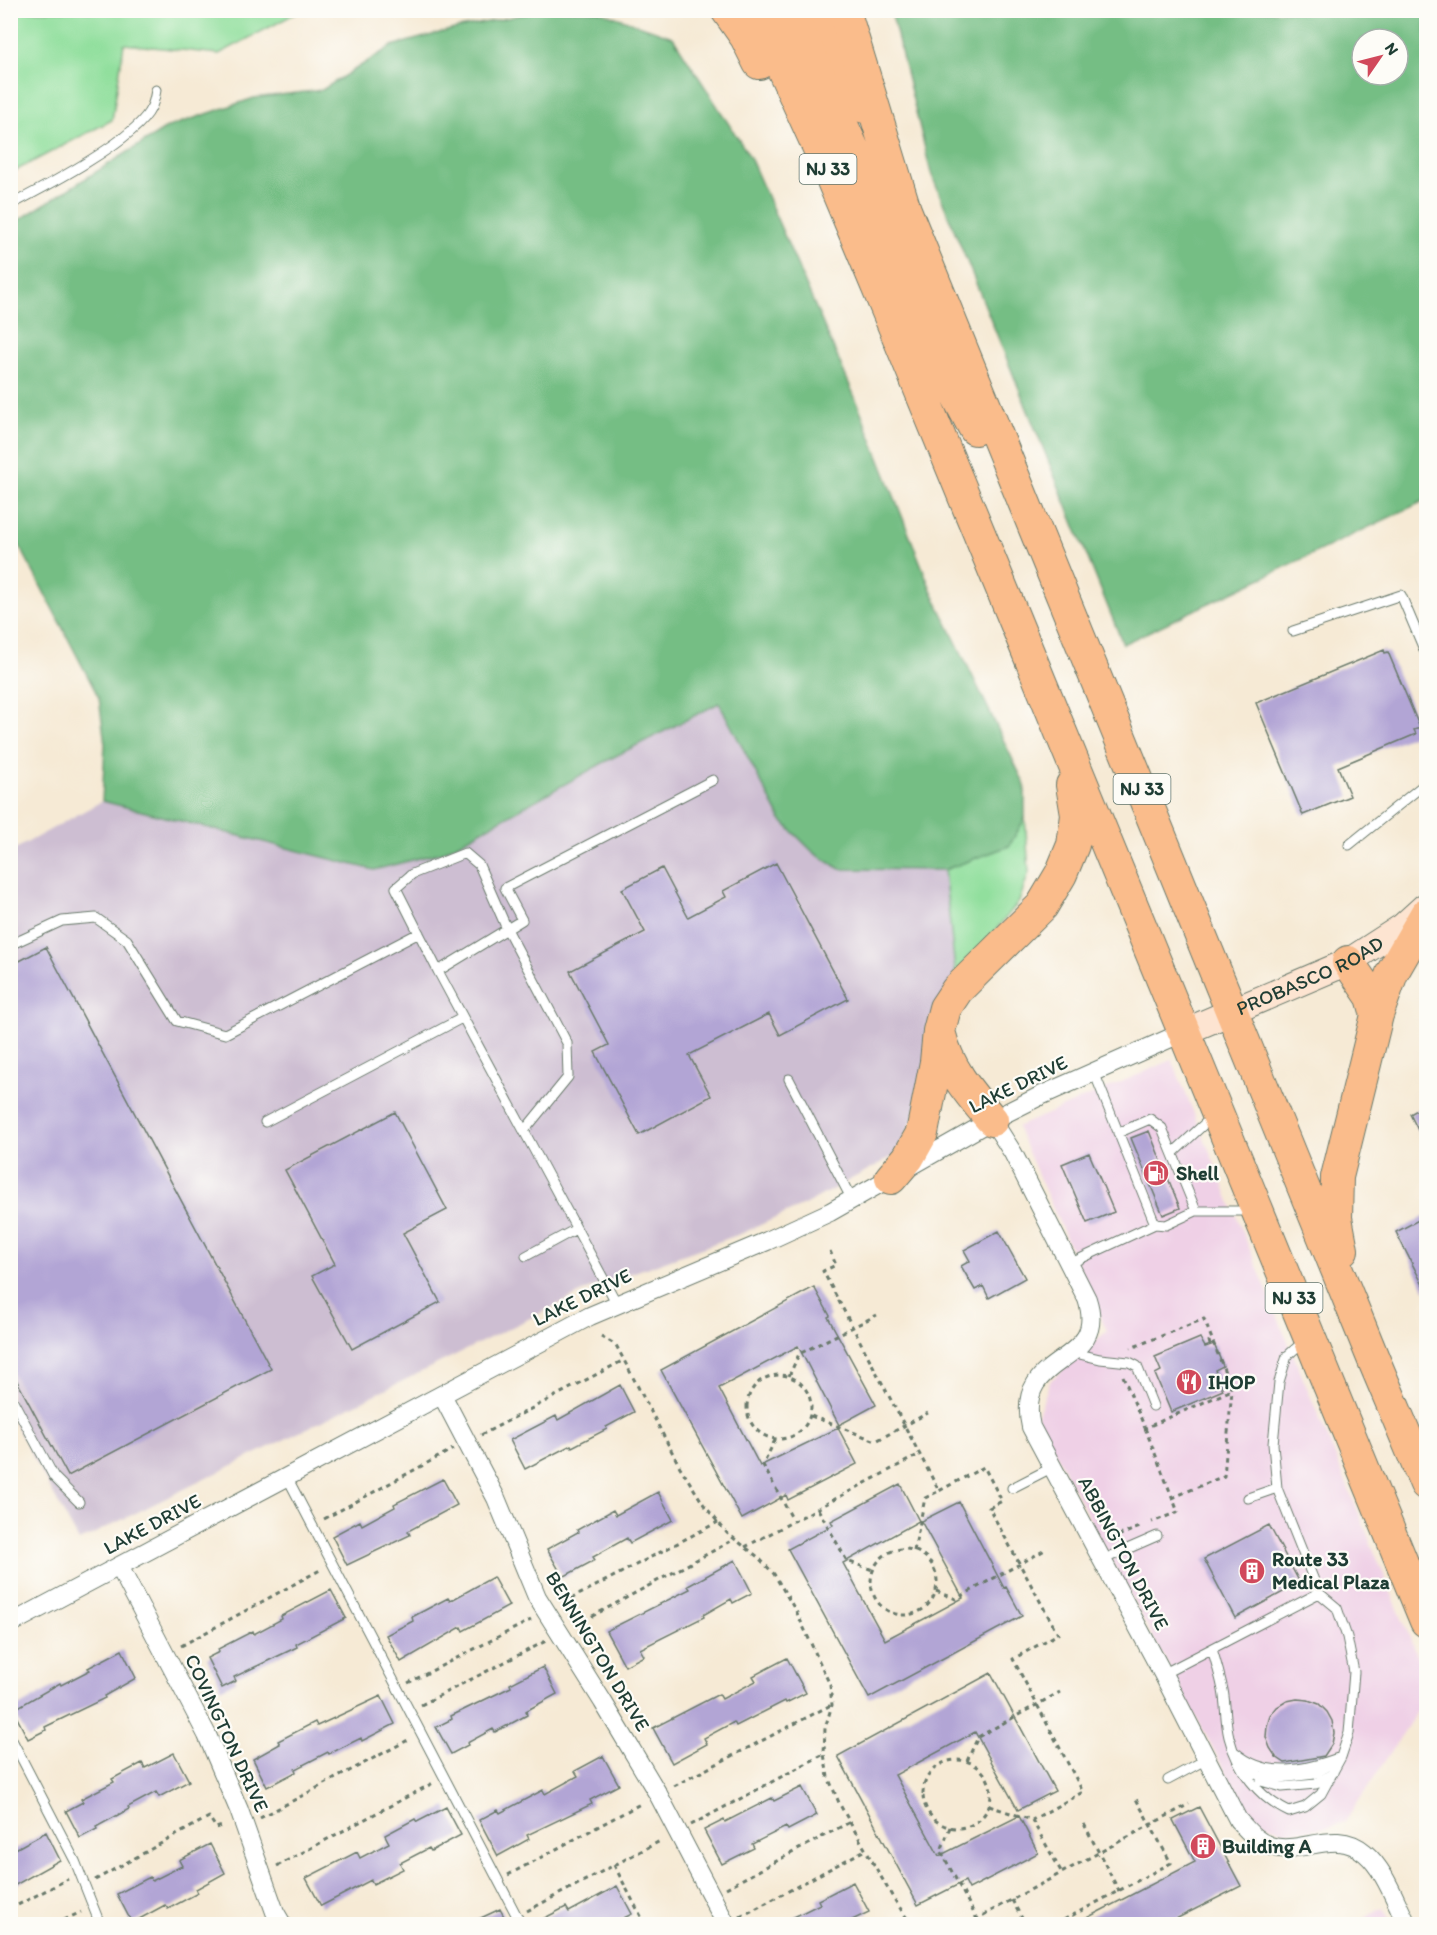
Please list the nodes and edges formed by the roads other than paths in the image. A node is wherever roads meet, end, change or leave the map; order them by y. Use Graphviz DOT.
graph roads {
  1 [pos="727,10"];
  2 [pos="756,10"];
  3 [pos="789,10"];
  4 [pos="818,10"];
  5 [pos="844,10"];
  6 [pos="156,90"];
  7 [pos="10,205"];
  8 [pos="905,210"];
  9 [pos="896,331"];
  10 [pos="1050,567"];
  11 [pos="1293,631"];
  12 [pos="1426,654"];
  13 [pos="1066,746"];
  14 [pos="713,780"];
  15 [pos="1426,783"];
  16 [pos="1349,845"];
  17 [pos="1426,905"];
  18 [pos="1426,914"];
  19 [pos="507,929"];
  20 [pos="419,933"];
  21 [pos="10,945"];
  22 [pos="1348,962"];
  23 [pos="438,970"];
  24 [pos="1233,1010"];
  25 [pos="1377,1015"];
  26 [pos="462,1018"];
  27 [pos="939,1031"];
  28 [pos="1184,1032"];
  29 [pos="1094,1072"];
  30 [pos="789,1079"];
  31 [pos="1218,1112"];
  32 [pos="992,1120"];
  33 [pos="265,1122"];
  34 [pos="524,1131"];
  35 [pos="1118,1133"];
  36 [pos="1173,1153"];
  37 [pos="891,1178"];
  38 [pos="852,1200"];
  39 [pos="1196,1211"];
  40 [pos="1258,1211"];
  41 [pos="1155,1224"];
  42 [pos="576,1229"];
  43 [pos="526,1256"];
  44 [pos="1069,1264"];
  45 [pos="617,1304"];
  46 [pos="1310,1336"];
  47 [pos="1071,1352"];
  48 [pos="1375,1363"];
  49 [pos="10,1395"];
  50 [pos="442,1395"];
  51 [pos="1153,1406"];
  52 [pos="1053,1467"];
  53 [pos="287,1477"];
  54 [pos="1426,1484"];
  55 [pos="1012,1488"];
  56 [pos="1277,1488"];
  57 [pos="1248,1498"];
  58 [pos="79,1502"];
  59 [pos="1157,1536"];
  60 [pos="1102,1560"];
  61 [pos="119,1566"];
  62 [pos="1319,1593"];
  63 [pos="1426,1621"];
  64 [pos="10,1624"];
  65 [pos="1212,1649"];
  66 [pos="1163,1674"];
  67 [pos="10,1736"];
  68 [pos="1235,1752"];
  69 [pos="1341,1757"];
  70 [pos="1207,1759"];
  71 [pos="1242,1767"];
  72 [pos="1334,1772"];
  73 [pos="1168,1780"];
  74 [pos="1400,1922"];
  75 [pos="100,1924"];
  76 [pos="282,1924"];
  77 [pos="521,1924"];
  78 [pos="726,1924"];
  1 -- 9 [label="highway"];
  2 -- 9 [label="highway, NJ 33"];
  3 -- 10 [label="highway"];
  4 -- 8 [label="main road, NJ 33"];
  5 -- 8 [label="highway"];
  6 -- 7 [label="lane"];
  8 -- 10 [label="highway, NJ 33"];
  9 -- 13 [label="highway, NJ 33"];
  10 -- 24 [label="highway, NJ 33"];
  11 -- 12 [label="lane"];
  13 -- 27 [label="highway"];
  13 -- 28 [label="highway, NJ 33"];
  14 -- 19 [label="lane"];
  15 -- 16 [label="lane"];
  17 -- 22 [label="street, PROBASCO ROAD"];
  18 -- 25 [label="highway"];
  19 -- 20 [label="lane"];
  19 -- 23 [label="lane"];
  19 -- 34 [label="lane"];
  20 -- 21 [label="lane"];
  20 -- 23 [label="lane"];
  22 -- 24 [label="street, PROBASCO ROAD"];
  22 -- 25 [label="highway"];
  23 -- 26 [label="lane"];
  24 -- 28 [label="street, PROBASCO ROAD"];
  24 -- 48 [label="highway, NJ 33"];
  25 -- 48 [label="highway"];
  26 -- 33 [label="lane"];
  26 -- 34 [label="lane"];
  27 -- 32 [label="highway"];
  27 -- 37 [label="highway"];
  28 -- 29 [label="street, LAKE DRIVE"];
  28 -- 31 [label="highway, NJ 33"];
  29 -- 32 [label="street, LAKE DRIVE"];
  29 -- 35 [label="lane"];
  30 -- 38 [label="lane"];
  31 -- 36 [label="lane"];
  31 -- 40 [label="highway, NJ 33"];
  32 -- 37 [label="street, LAKE DRIVE"];
  32 -- 44 [label="street, ABBINGTON DRIVE"];
  34 -- 42 [label="lane"];
  35 -- 36 [label="lane"];
  35 -- 41 [label="lane"];
  36 -- 39 [label="lane"];
  37 -- 38 [label="street, LAKE DRIVE"];
  38 -- 45 [label="street, LAKE DRIVE"];
  39 -- 40 [label="lane"];
  39 -- 41 [label="lane"];
  40 -- 46 [label="highway, NJ 33"];
  41 -- 44 [label="lane"];
  42 -- 43 [label="lane"];
  42 -- 45 [label="lane"];
  44 -- 47 [label="street, ABBINGTON DRIVE"];
  45 -- 50 [label="street, LAKE DRIVE"];
  46 -- 56 [label="lane"];
  46 -- 63 [label="highway, NJ 33"];
  47 -- 51 [label="lane"];
  47 -- 52 [label="street, ABBINGTON DRIVE"];
  48 -- 54 [label="highway, NJ 33"];
  49 -- 58 [label="lane"];
  50 -- 53 [label="street, LAKE DRIVE"];
  50 -- 78 [label="street, BENNINGTON DRIVE"];
  52 -- 55 [label="lane"];
  52 -- 60 [label="street, ABBINGTON DRIVE"];
  53 -- 61 [label="street, LAKE DRIVE"];
  53 -- 77 [label="lane"];
  56 -- 57 [label="lane"];
  56 -- 62 [label="lane"];
  59 -- 60 [label="lane"];
  60 -- 66 [label="street, ABBINGTON DRIVE"];
  61 -- 64 [label="street, LAKE DRIVE"];
  61 -- 76 [label="street, COVINGTON DRIVE"];
  62 -- 65 [label="lane"];
  62 -- 69 [label="lane"];
  65 -- 66 [label="lane"];
  65 -- 68 [label="lane"];
  66 -- 70 [label="street, ABBINGTON DRIVE"];
  67 -- 75 [label="lane"];
  68 -- 69 [label="lane"];
  68 -- 71 [label="lane"];
  69 -- 71 [label="lane"];
  69 -- 72 [label="lane"];
  70 -- 73 [label="lane"];
  70 -- 74 [label="street, ABBINGTON DRIVE"];
  71 -- 72 [label="lane"];
  71 -- 72 [label="lane"];
}
